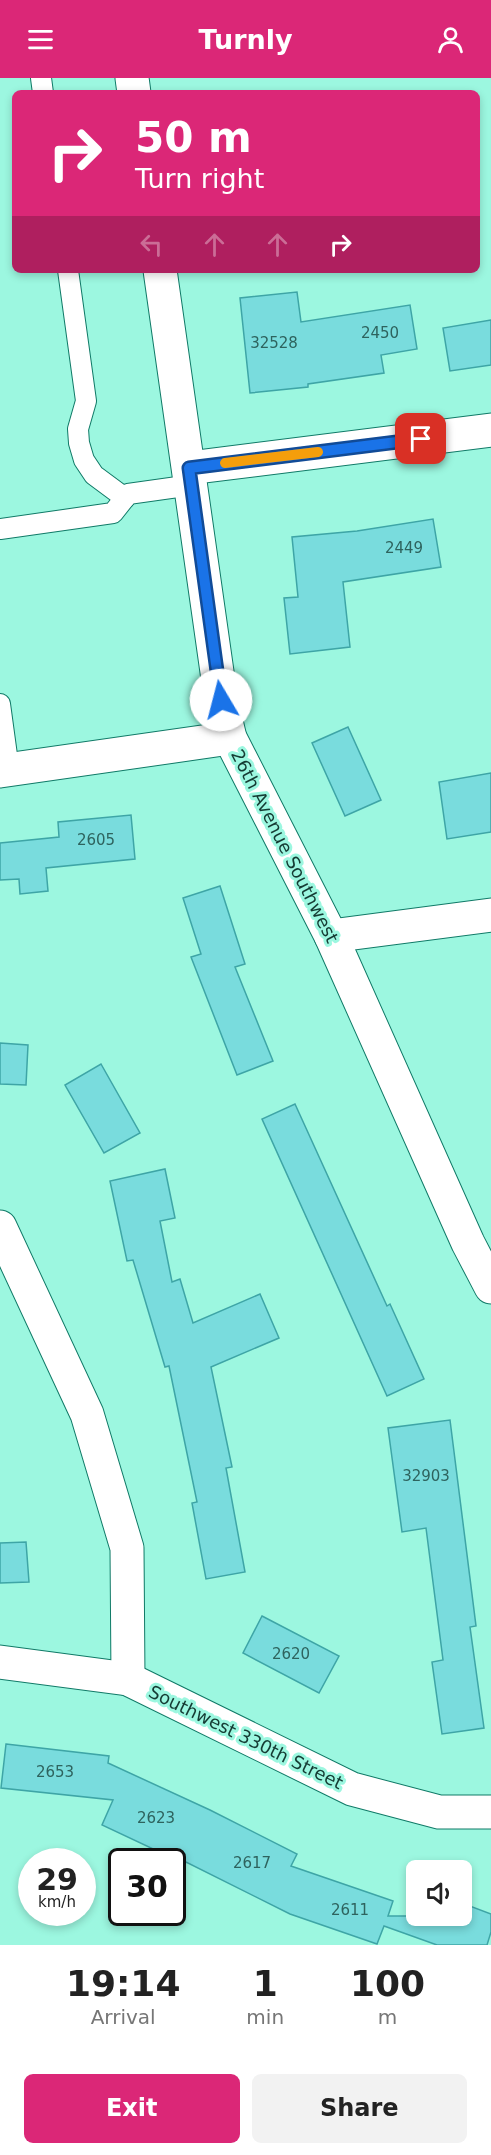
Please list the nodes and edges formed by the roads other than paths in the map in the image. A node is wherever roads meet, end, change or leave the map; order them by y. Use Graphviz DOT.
graph roads {
  1 [pos="68,273"];
  2 [pos="160,273"];
  3 [pos="491,430"];
  4 [pos="190,476"];
  5 [pos="125,498"];
  6 [pos="0,529"];
  7 [pos="0,704"];
  8 [pos="230,738"];
  9 [pos="4,770"];
  10 [pos="491,915"];
  11 [pos="331,936"];
  12 [pos="0,1227"];
  13 [pos="491,1287"];
  14 [pos="0,1662"];
  15 [pos="129,1679"];
  16 [pos="491,1812"];
  1 -- 5 [label="lane"];
  2 -- 4 [label="street, 26th Avenue Southwest"];
  3 -- 4 [label="street"];
  4 -- 5 [label="lane"];
  4 -- 8 [label="street, 26th Avenue Southwest"];
  5 -- 6 [label="lane"];
  7 -- 9 [label="lane"];
  8 -- 9 [label="street"];
  8 -- 11 [label="street, 26th Avenue Southwest"];
  10 -- 11 [label="street"];
  11 -- 13 [label="street, 26th Avenue Southwest"];
  12 -- 15 [label="street"];
  14 -- 15 [label="street, Southwest 330th Street"];
  15 -- 16 [label="street, Southwest 330th Street"];
}
